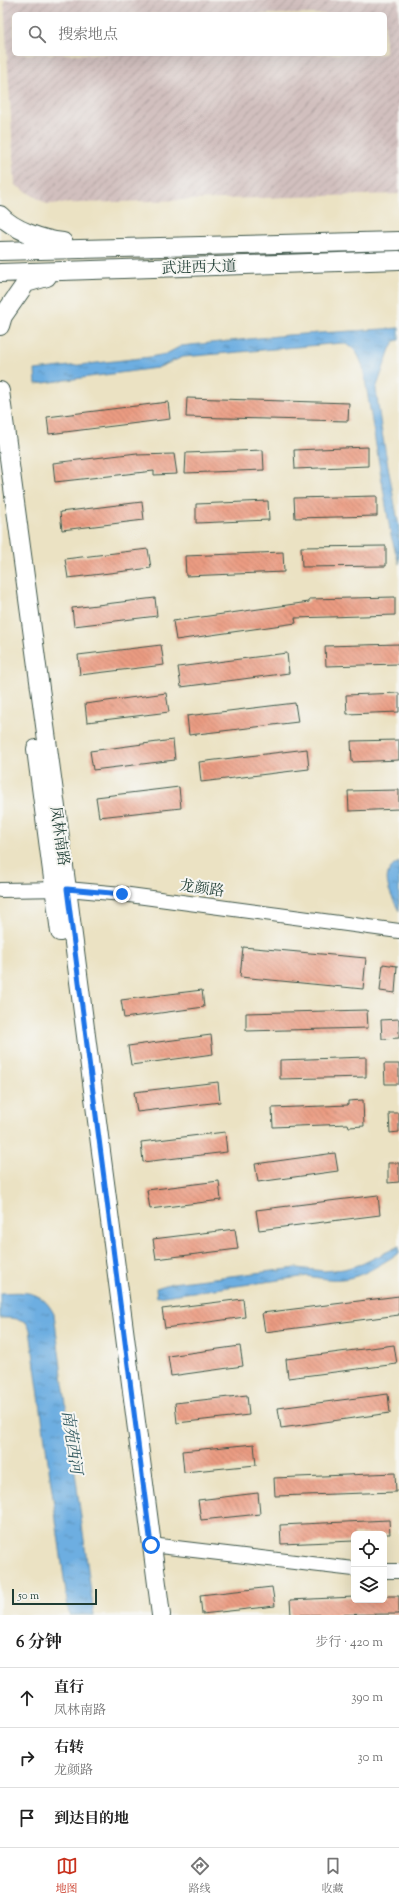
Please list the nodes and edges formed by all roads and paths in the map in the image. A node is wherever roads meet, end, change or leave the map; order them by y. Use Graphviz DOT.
graph roads {
  1 [pos="0,215"];
  2 [pos="399,240"];
  3 [pos="125,248"];
  4 [pos="0,251"];
  5 [pos="399,260"];
  6 [pos="66,271"];
  7 [pos="0,273"];
  8 [pos="0,326"];
  9 [pos="0,391"];
  10 [pos="0,474"];
  11 [pos="61,889"];
  12 [pos="0,890"];
  13 [pos="399,932"];
  14 [pos="151,1545"];
  15 [pos="351,1569"];
  16 [pos="387,1571"];
  17 [pos="399,1571"];
  18 [pos="148,1615"];
  19 [pos="161,1615"];
  1 -- 3 [label="main road"];
  2 -- 3 [label="main road, 武进西大道"];
  3 -- 4 [label="main road, 武进西大道"];
  5 -- 6 [label="main road, 武进西大道"];
  6 -- 7 [label="main road, 武进西大道"];
  6 -- 8 [label="main road"];
  9 -- 11 [label="main road, 凤林南路"];
  10 -- 11 [label="main road, 凤林南路"];
  11 -- 12 [label="street, 龙颜路"];
  11 -- 13 [label="street, 龙颜路"];
  11 -- 14 [label="main road, 凤林南路"];
  11 -- 18 [label="main road, 凤林南路"];
  14 -- 15 [label="street"];
  14 -- 19 [label="main road, 凤林南路"];
  16 -- 17 [label="street"];
}
